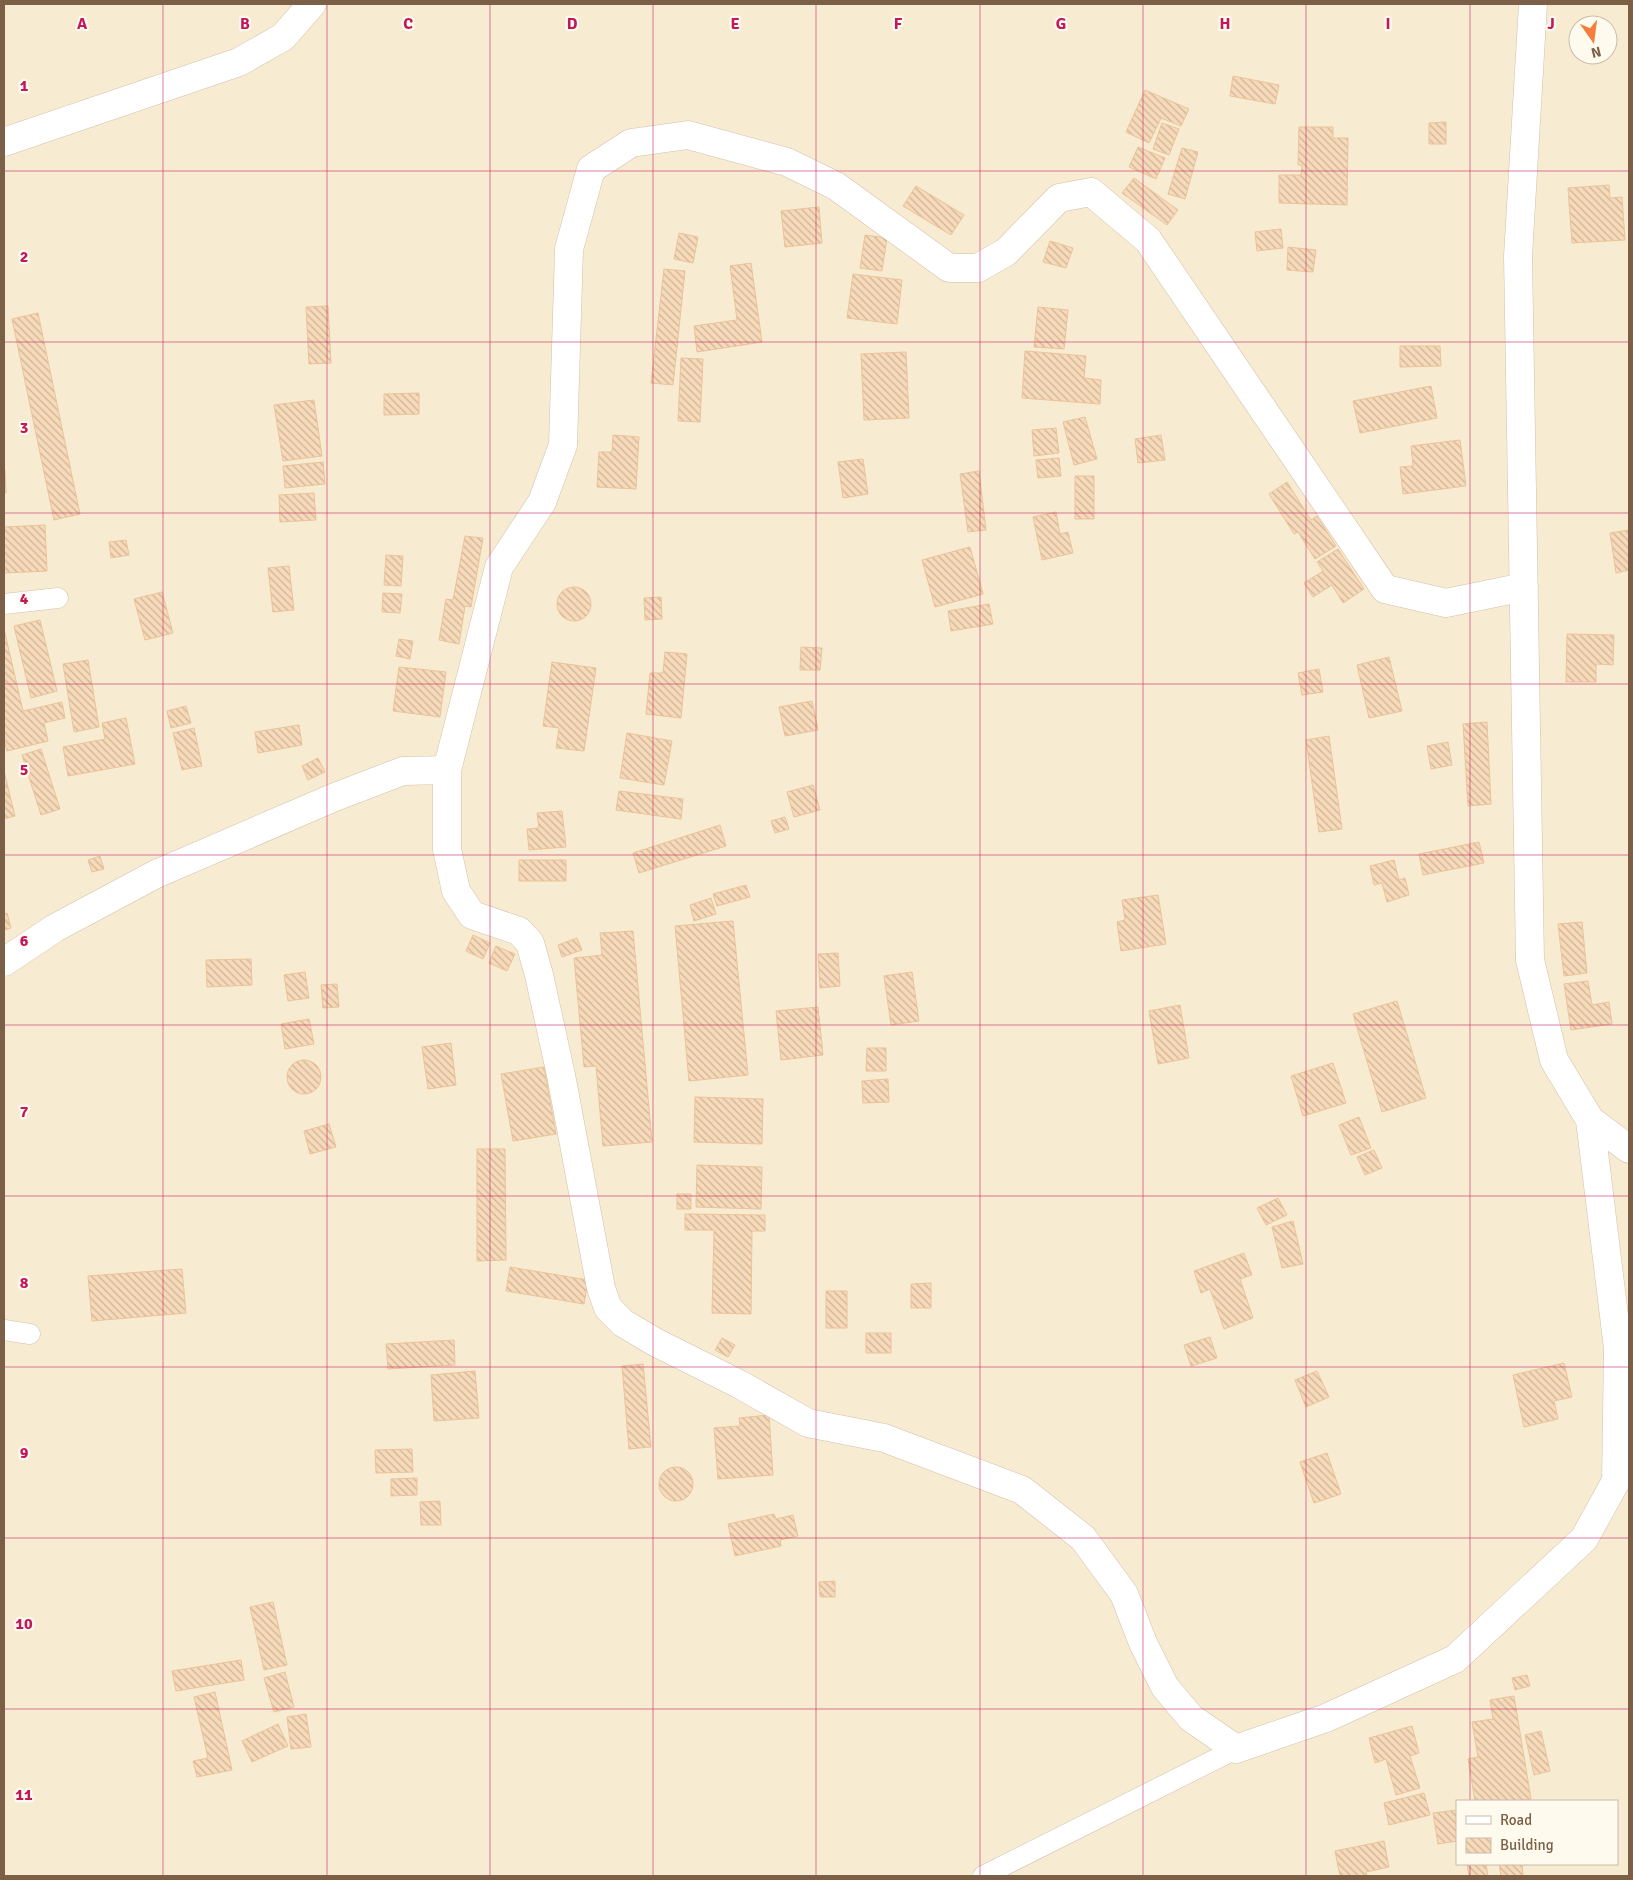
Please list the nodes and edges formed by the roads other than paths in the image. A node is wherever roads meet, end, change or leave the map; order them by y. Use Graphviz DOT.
graph roads {
  1 [pos="312,4"];
  2 [pos="1533,4"];
  3 [pos="4,142"];
  4 [pos="1524,586"];
  5 [pos="58,598"];
  6 [pos="4,604"];
  7 [pos="447,770"];
  8 [pos="4,962"];
  9 [pos="1590,1120"];
  10 [pos="1629,1149"];
  11 [pos="4,1330"];
  12 [pos="30,1334"];
  13 [pos="1236,1748"];
  14 [pos="983,1876"];
  1 -- 3 [label="street"];
  2 -- 4 [label="street"];
  4 -- 7 [label="street"];
  4 -- 9 [label="street"];
  5 -- 6 [label="lane"];
  7 -- 8 [label="street"];
  7 -- 13 [label="street"];
  9 -- 10 [label="street"];
  9 -- 13 [label="street"];
  11 -- 12 [label="lane"];
  13 -- 14 [label="lane"];
}
